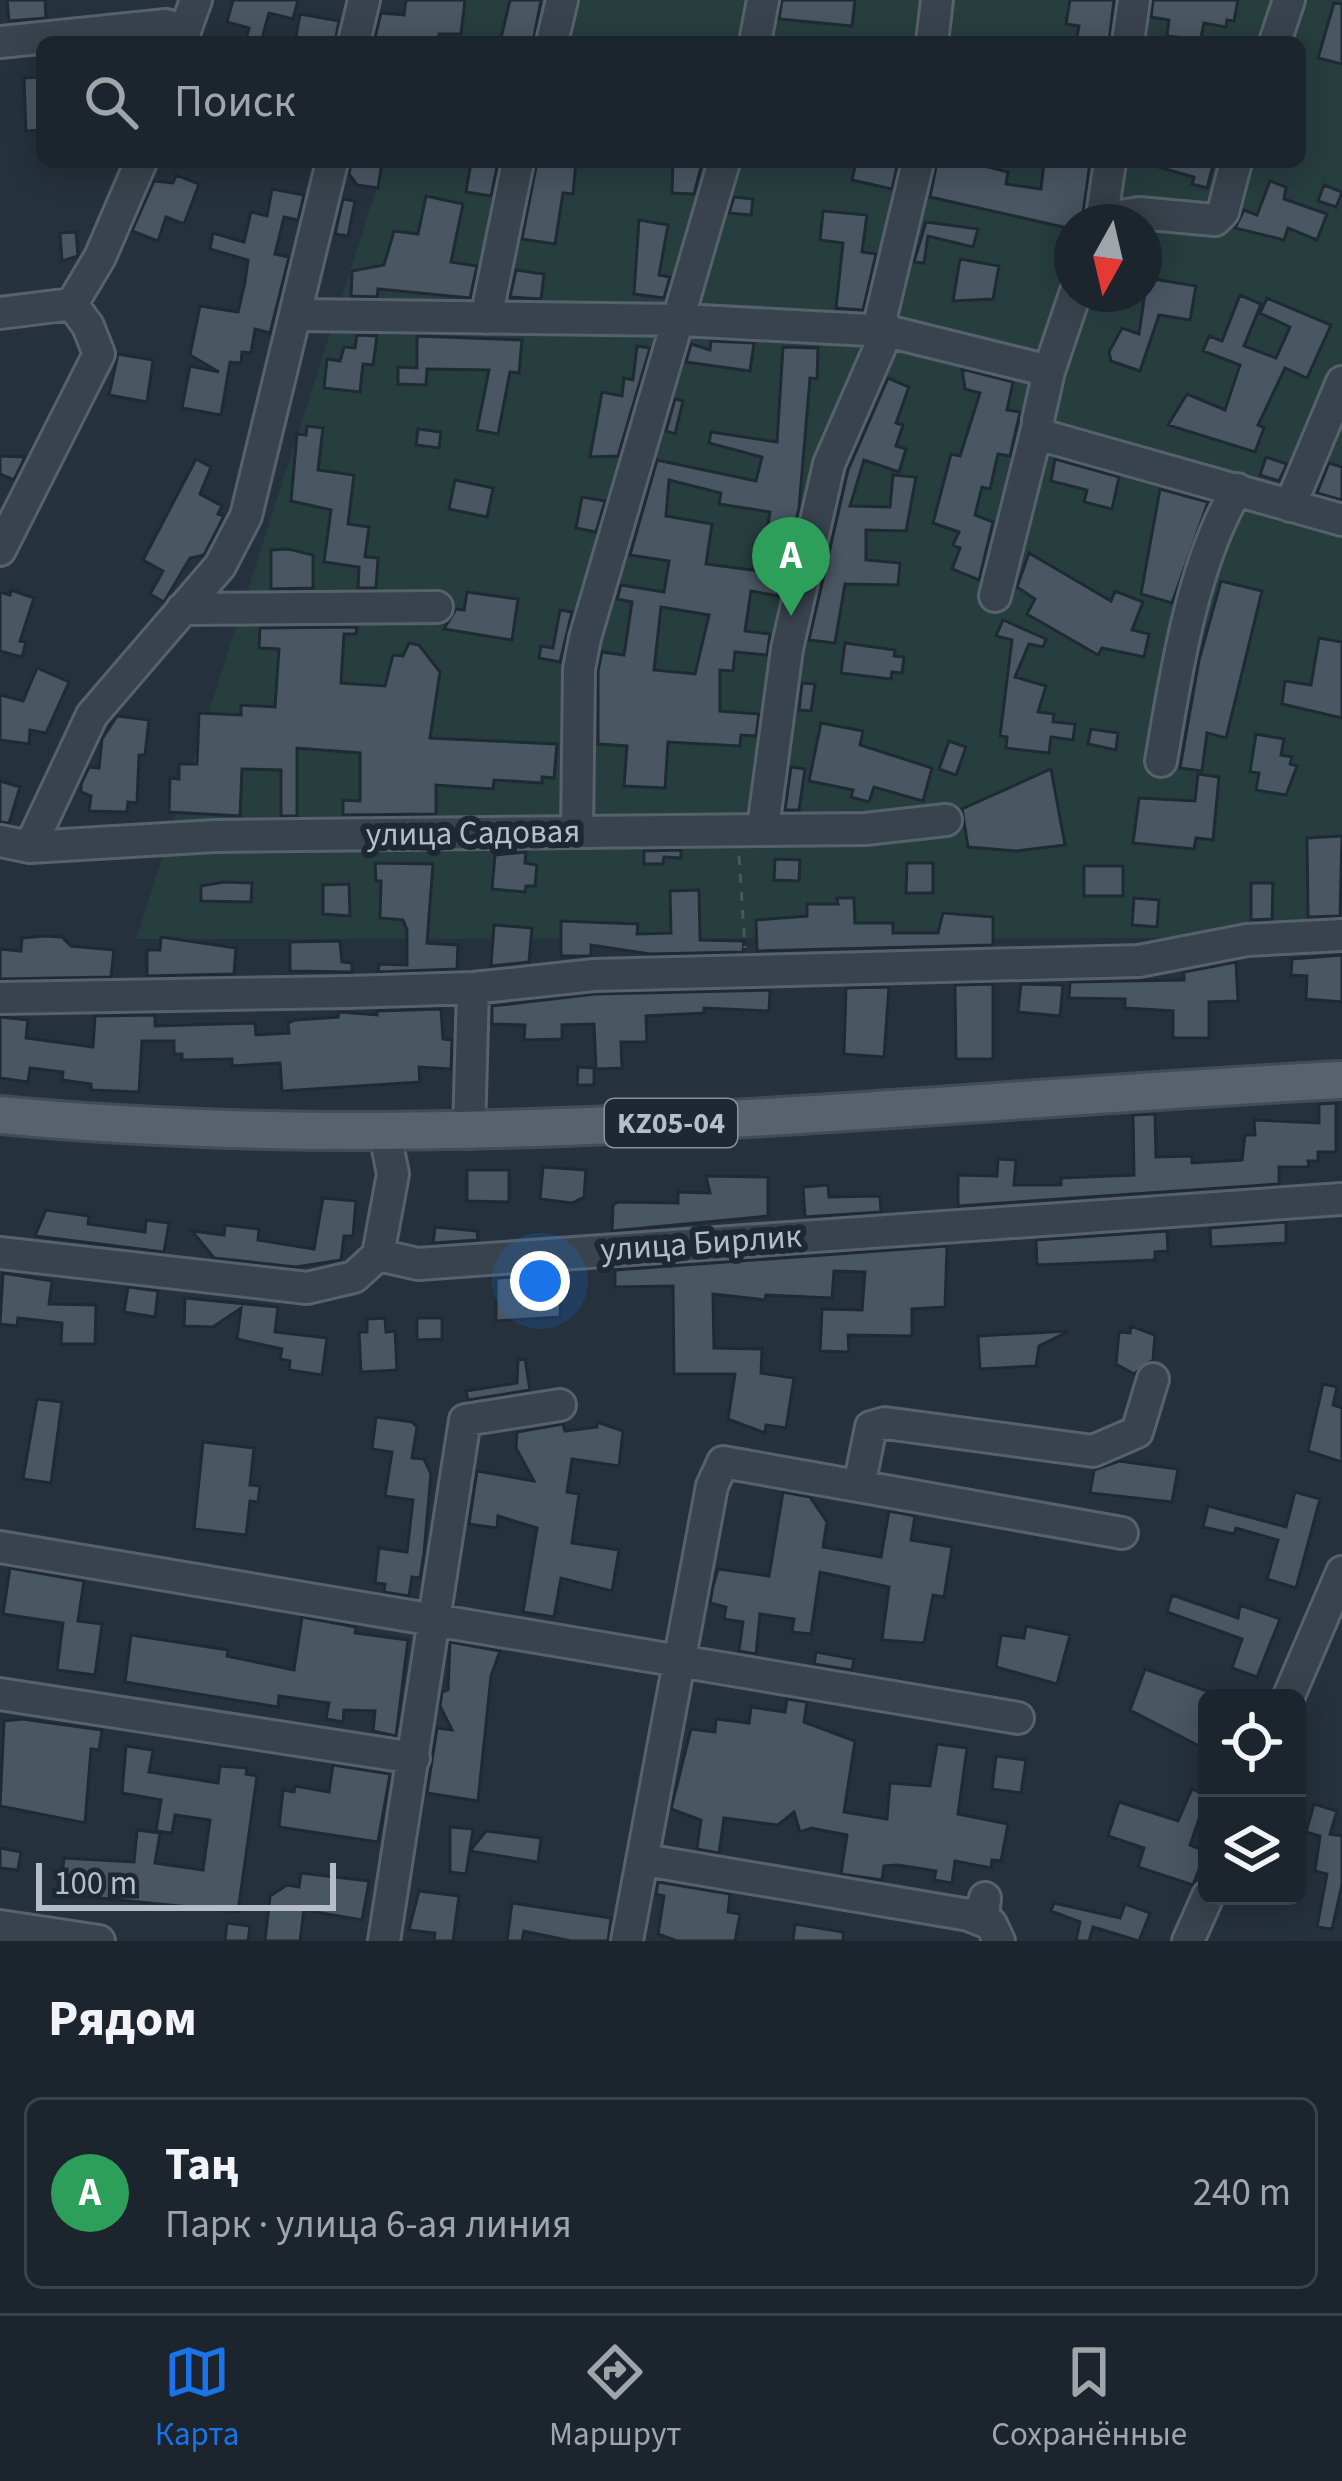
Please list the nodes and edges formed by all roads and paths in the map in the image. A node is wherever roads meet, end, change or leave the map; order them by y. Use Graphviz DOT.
graph roads {
  1 [pos="196,0"];
  2 [pos="364,0"];
  3 [pos="562,0"];
  4 [pos="763,0"];
  5 [pos="937,0"];
  6 [pos="1134,0"];
  7 [pos="1289,0"];
  8 [pos="59,36"];
  9 [pos="182,36"];
  10 [pos="183,36"];
  11 [pos="355,36"];
  12 [pos="553,36"];
  13 [pos="756,36"];
  14 [pos="933,36"];
  15 [pos="1129,36"];
  16 [pos="1277,36"];
  17 [pos="36,38"];
  18 [pos="0,42"];
  19 [pos="138,168"];
  20 [pos="331,168"];
  21 [pos="517,168"];
  22 [pos="722,168"];
  23 [pos="917,168"];
  24 [pos="1109,168"];
  25 [pos="1234,168"];
  26 [pos="1103,204"];
  27 [pos="1162,215"];
  28 [pos="72,304"];
  29 [pos="1069,312"];
  30 [pos="0,313"];
  31 [pos="299,315"];
  32 [pos="486,318"];
  33 [pos="682,320"];
  34 [pos="887,331"];
  35 [pos="1049,371"];
  36 [pos="1342,382"];
  37 [pos="1037,429"];
  38 [pos="1237,489"];
  39 [pos="1290,506"];
  40 [pos="1342,520"];
  41 [pos="0,550"];
  42 [pos="995,596"];
  43 [pos="437,607"];
  44 [pos="182,609"];
  45 [pos="1161,761"];
  46 [pos="946,820"];
  47 [pos="751,828"];
  48 [pos="577,831"];
  49 [pos="15,844"];
  50 [pos="1342,935"];
  51 [pos="747,974"];
  52 [pos="473,988"];
  53 [pos="0,998"];
  54 [pos="1342,1080"];
  55 [pos="0,1115"];
  56 [pos="469,1133"];
  57 [pos="385,1135"];
  58 [pos="1342,1199"];
  59 [pos="0,1253"];
  60 [pos="378,1256"];
  61 [pos="1153,1379"];
  62 [pos="560,1405"];
  63 [pos="859,1486"];
  64 [pos="1122,1533"];
  65 [pos="0,1547"];
  66 [pos="1342,1572"];
  67 [pos="437,1619"];
  68 [pos="680,1658"];
  69 [pos="1292,1689"];
  70 [pos="0,1694"];
  71 [pos="1018,1718"];
  72 [pos="414,1758"];
  73 [pos="645,1860"];
  74 [pos="1204,1905"];
  75 [pos="0,1926"];
  76 [pos="99,1941"];
  77 [pos="384,1941"];
  78 [pos="627,1941"];
  79 [pos="1000,1941"];
  80 [pos="1188,1941"];
  1 -- 10 [label="street"];
  2 -- 11 [label="street"];
  3 -- 12 [label="street"];
  4 -- 13 [label="street"];
  5 -- 14 [label="street"];
  6 -- 15 [label="street"];
  7 -- 16 [label="street"];
  8 -- 9 [label="street"];
  17 -- 18 [label="street"];
  19 -- 28 [label="street"];
  20 -- 31 [label="street"];
  21 -- 32 [label="street"];
  22 -- 33 [label="street"];
  23 -- 34 [label="street"];
  24 -- 26 [label="street"];
  25 -- 27 [label="street"];
  28 -- 30 [label="street"];
  28 -- 41 [label="street"];
  29 -- 35 [label="street"];
  31 -- 32 [label="street"];
  31 -- 44 [label="street"];
  32 -- 33 [label="street"];
  33 -- 34 [label="street"];
  33 -- 48 [label="street"];
  34 -- 35 [label="street"];
  34 -- 47 [label="street"];
  35 -- 37 [label="street"];
  36 -- 39 [label="street"];
  37 -- 38 [label="street"];
  37 -- 42 [label="street"];
  38 -- 39 [label="street"];
  38 -- 45 [label="street"];
  39 -- 40 [label="street"];
  43 -- 44 [label="street"];
  44 -- 49 [label="street"];
  46 -- 47 [label="street, улица Садовая"];
  47 -- 48 [label="street, улица Садовая"];
  47 -- 51 [label="path"];
  48 -- 49 [label="street, улица Садовая"];
  50 -- 51 [label="street"];
  51 -- 52 [label="street"];
  52 -- 53 [label="street"];
  52 -- 56 [label="street"];
  54 -- 56 [label="main road, KZ05-04"];
  55 -- 57 [label="main road, KZ05-04"];
  56 -- 57 [label="main road, KZ05-04"];
  57 -- 60 [label="street"];
  58 -- 60 [label="street, улица Бирлик"];
  59 -- 60 [label="street"];
  61 -- 63 [label="street"];
  62 -- 67 [label="street"];
  63 -- 64 [label="street"];
  63 -- 68 [label="street"];
  65 -- 67 [label="street"];
  66 -- 69 [label="street"];
  67 -- 68 [label="street"];
  67 -- 72 [label="street"];
  68 -- 71 [label="street"];
  68 -- 73 [label="street"];
  70 -- 72 [label="street"];
  72 -- 77 [label="street"];
  73 -- 78 [label="street"];
  73 -- 79 [label="street"];
  74 -- 80 [label="street"];
  75 -- 76 [label="street"];
}
